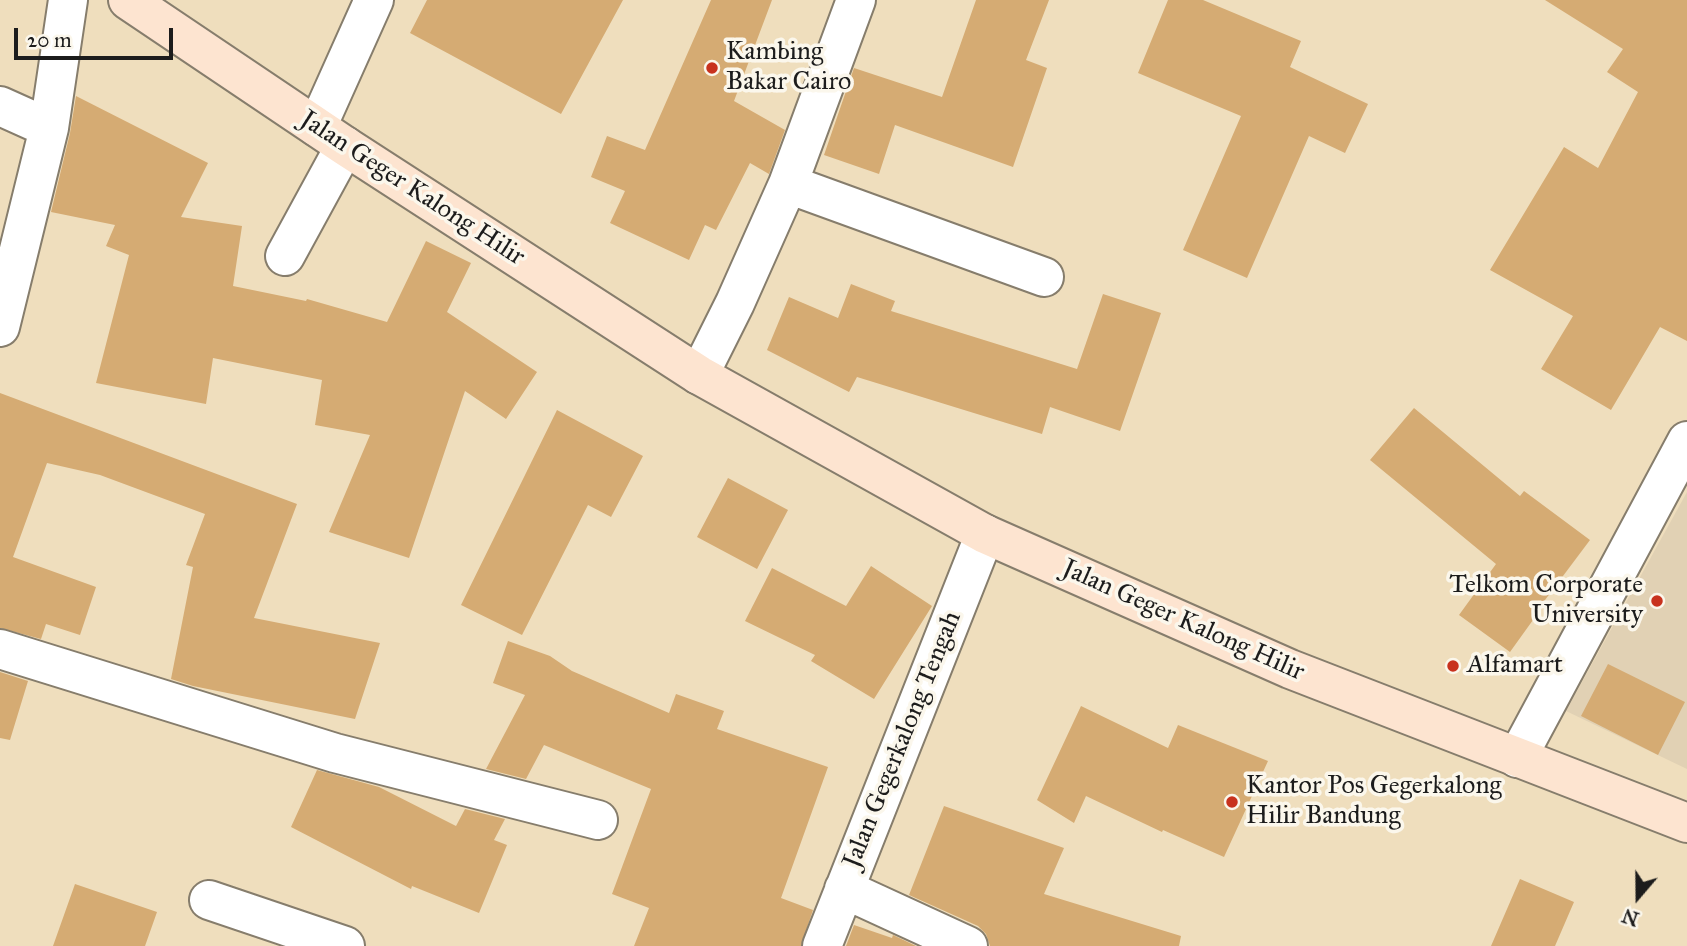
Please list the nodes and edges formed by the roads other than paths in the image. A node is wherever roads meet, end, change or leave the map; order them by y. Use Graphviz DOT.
graph roads {
  1 [pos="68,0"];
  2 [pos="128,0"];
  3 [pos="374,0"];
  4 [pos="856,0"];
  5 [pos="0,106"];
  6 [pos="48,128"];
  7 [pos="331,136"];
  8 [pos="788,184"];
  9 [pos="285,256"];
  10 [pos="1044,277"];
  11 [pos="0,327"];
  12 [pos="699,375"];
  13 [pos="1687,441"];
  14 [pos="985,534"];
  15 [pos="0,649"];
  16 [pos="1517,758"];
  17 [pos="598,820"];
  18 [pos="1687,822"];
  19 [pos="844,889"];
  20 [pos="209,900"];
  21 [pos="345,946"];
  22 [pos="822,946"];
  23 [pos="968,946"];
  1 -- 6 [label="street"];
  2 -- 7 [label="main road, Jalan Geger Kalong Hilir"];
  3 -- 7 [label="street"];
  4 -- 8 [label="street"];
  5 -- 6 [label="street"];
  6 -- 11 [label="street"];
  7 -- 9 [label="street"];
  7 -- 12 [label="main road, Jalan Geger Kalong Hilir"];
  8 -- 10 [label="street"];
  8 -- 12 [label="street"];
  12 -- 14 [label="main road, Jalan Geger Kalong Hilir"];
  13 -- 16 [label="street"];
  14 -- 16 [label="main road, Jalan Geger Kalong Hilir"];
  14 -- 19 [label="street, Jalan Gegerkalong Tengah"];
  15 -- 17 [label="street"];
  16 -- 18 [label="main road, Jalan Geger Kalong Hilir"];
  19 -- 22 [label="street, Jalan Gegerkalong Tengah"];
  19 -- 23 [label="street"];
  20 -- 21 [label="street"];
}
